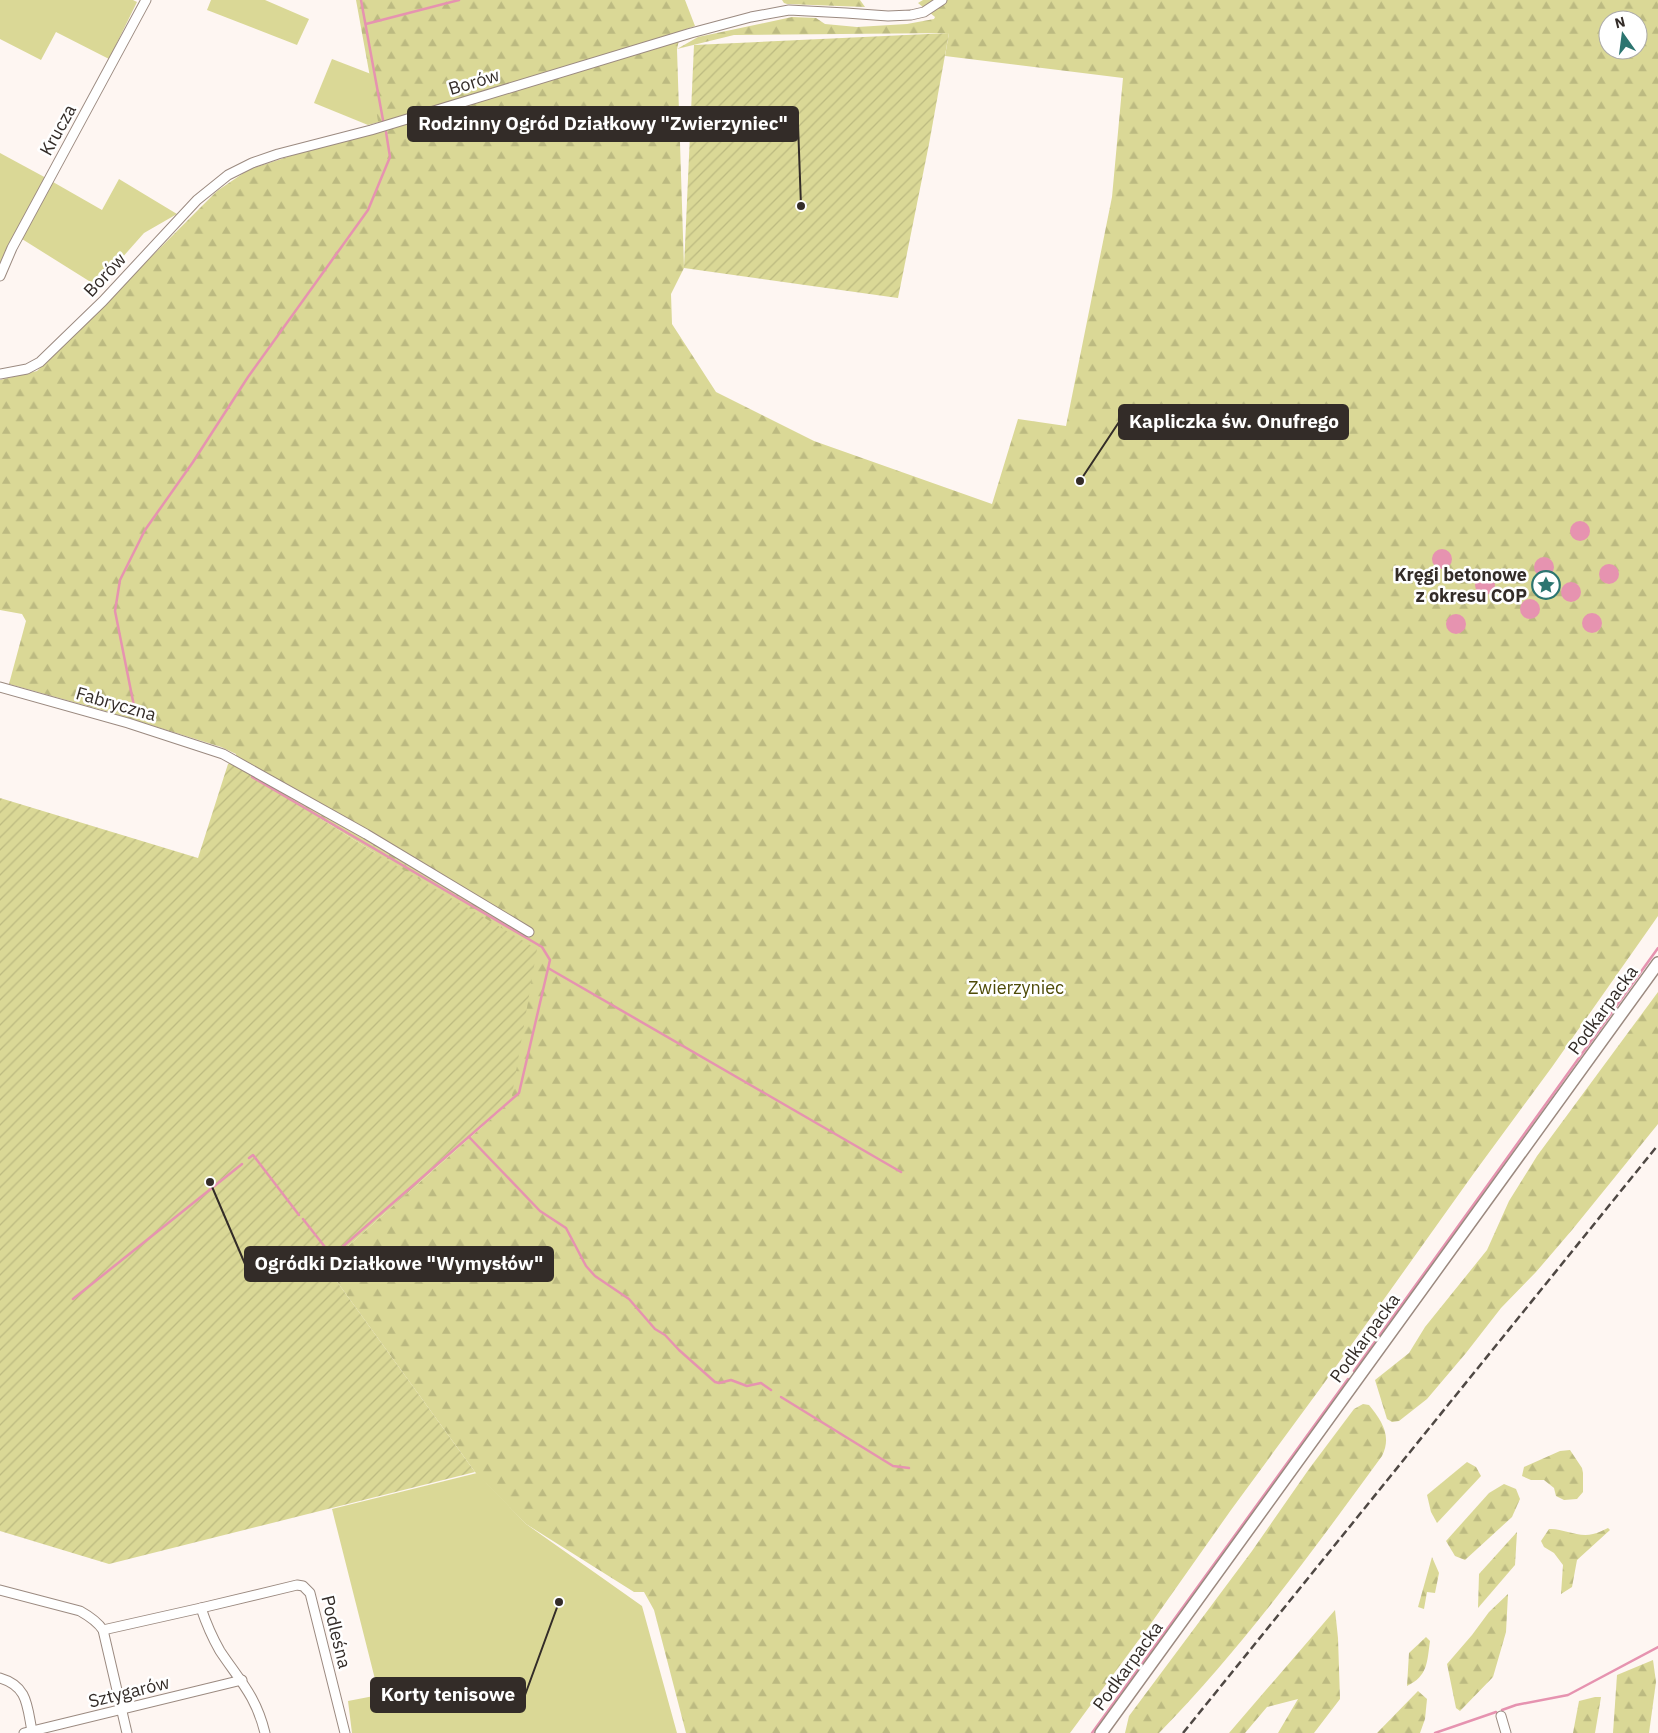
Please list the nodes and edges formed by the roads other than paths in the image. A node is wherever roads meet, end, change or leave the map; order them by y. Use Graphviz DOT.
graph roads {
  1 [pos="146,0"];
  2 [pos="942,0"];
  3 [pos="0,276"];
  4 [pos="0,374"];
  5 [pos="0,687"];
  6 [pos="529,932"];
  7 [pos="1658,963"];
  8 [pos="0,1590"];
  9 [pos="201,1608"];
  10 [pos="103,1630"];
  11 [pos="0,1678"];
  12 [pos="242,1680"];
  13 [pos="122,1710"];
  14 [pos="1501,1716"];
  15 [pos="28,1732"];
  16 [pos="127,1733"];
  17 [pos="265,1733"];
  18 [pos="345,1733"];
  19 [pos="1101,1733"];
  20 [pos="1506,1733"];
  1 -- 3 [label="street, Krucza"];
  2 -- 4 [label="street, Borów"];
  5 -- 6 [label="street, Fabryczna"];
  7 -- 19 [label="main road, Podkarpacka"];
  8 -- 10 [label="street"];
  9 -- 10 [label="street"];
  9 -- 12 [label="street"];
  9 -- 18 [label="street, Podleśna"];
  10 -- 13 [label="street"];
  11 -- 15 [label="street"];
  12 -- 13 [label="street, Sztygarów"];
  12 -- 17 [label="street"];
  13 -- 15 [label="street, Sztygarów"];
  13 -- 16 [label="street"];
  14 -- 20 [label="street"];
}
